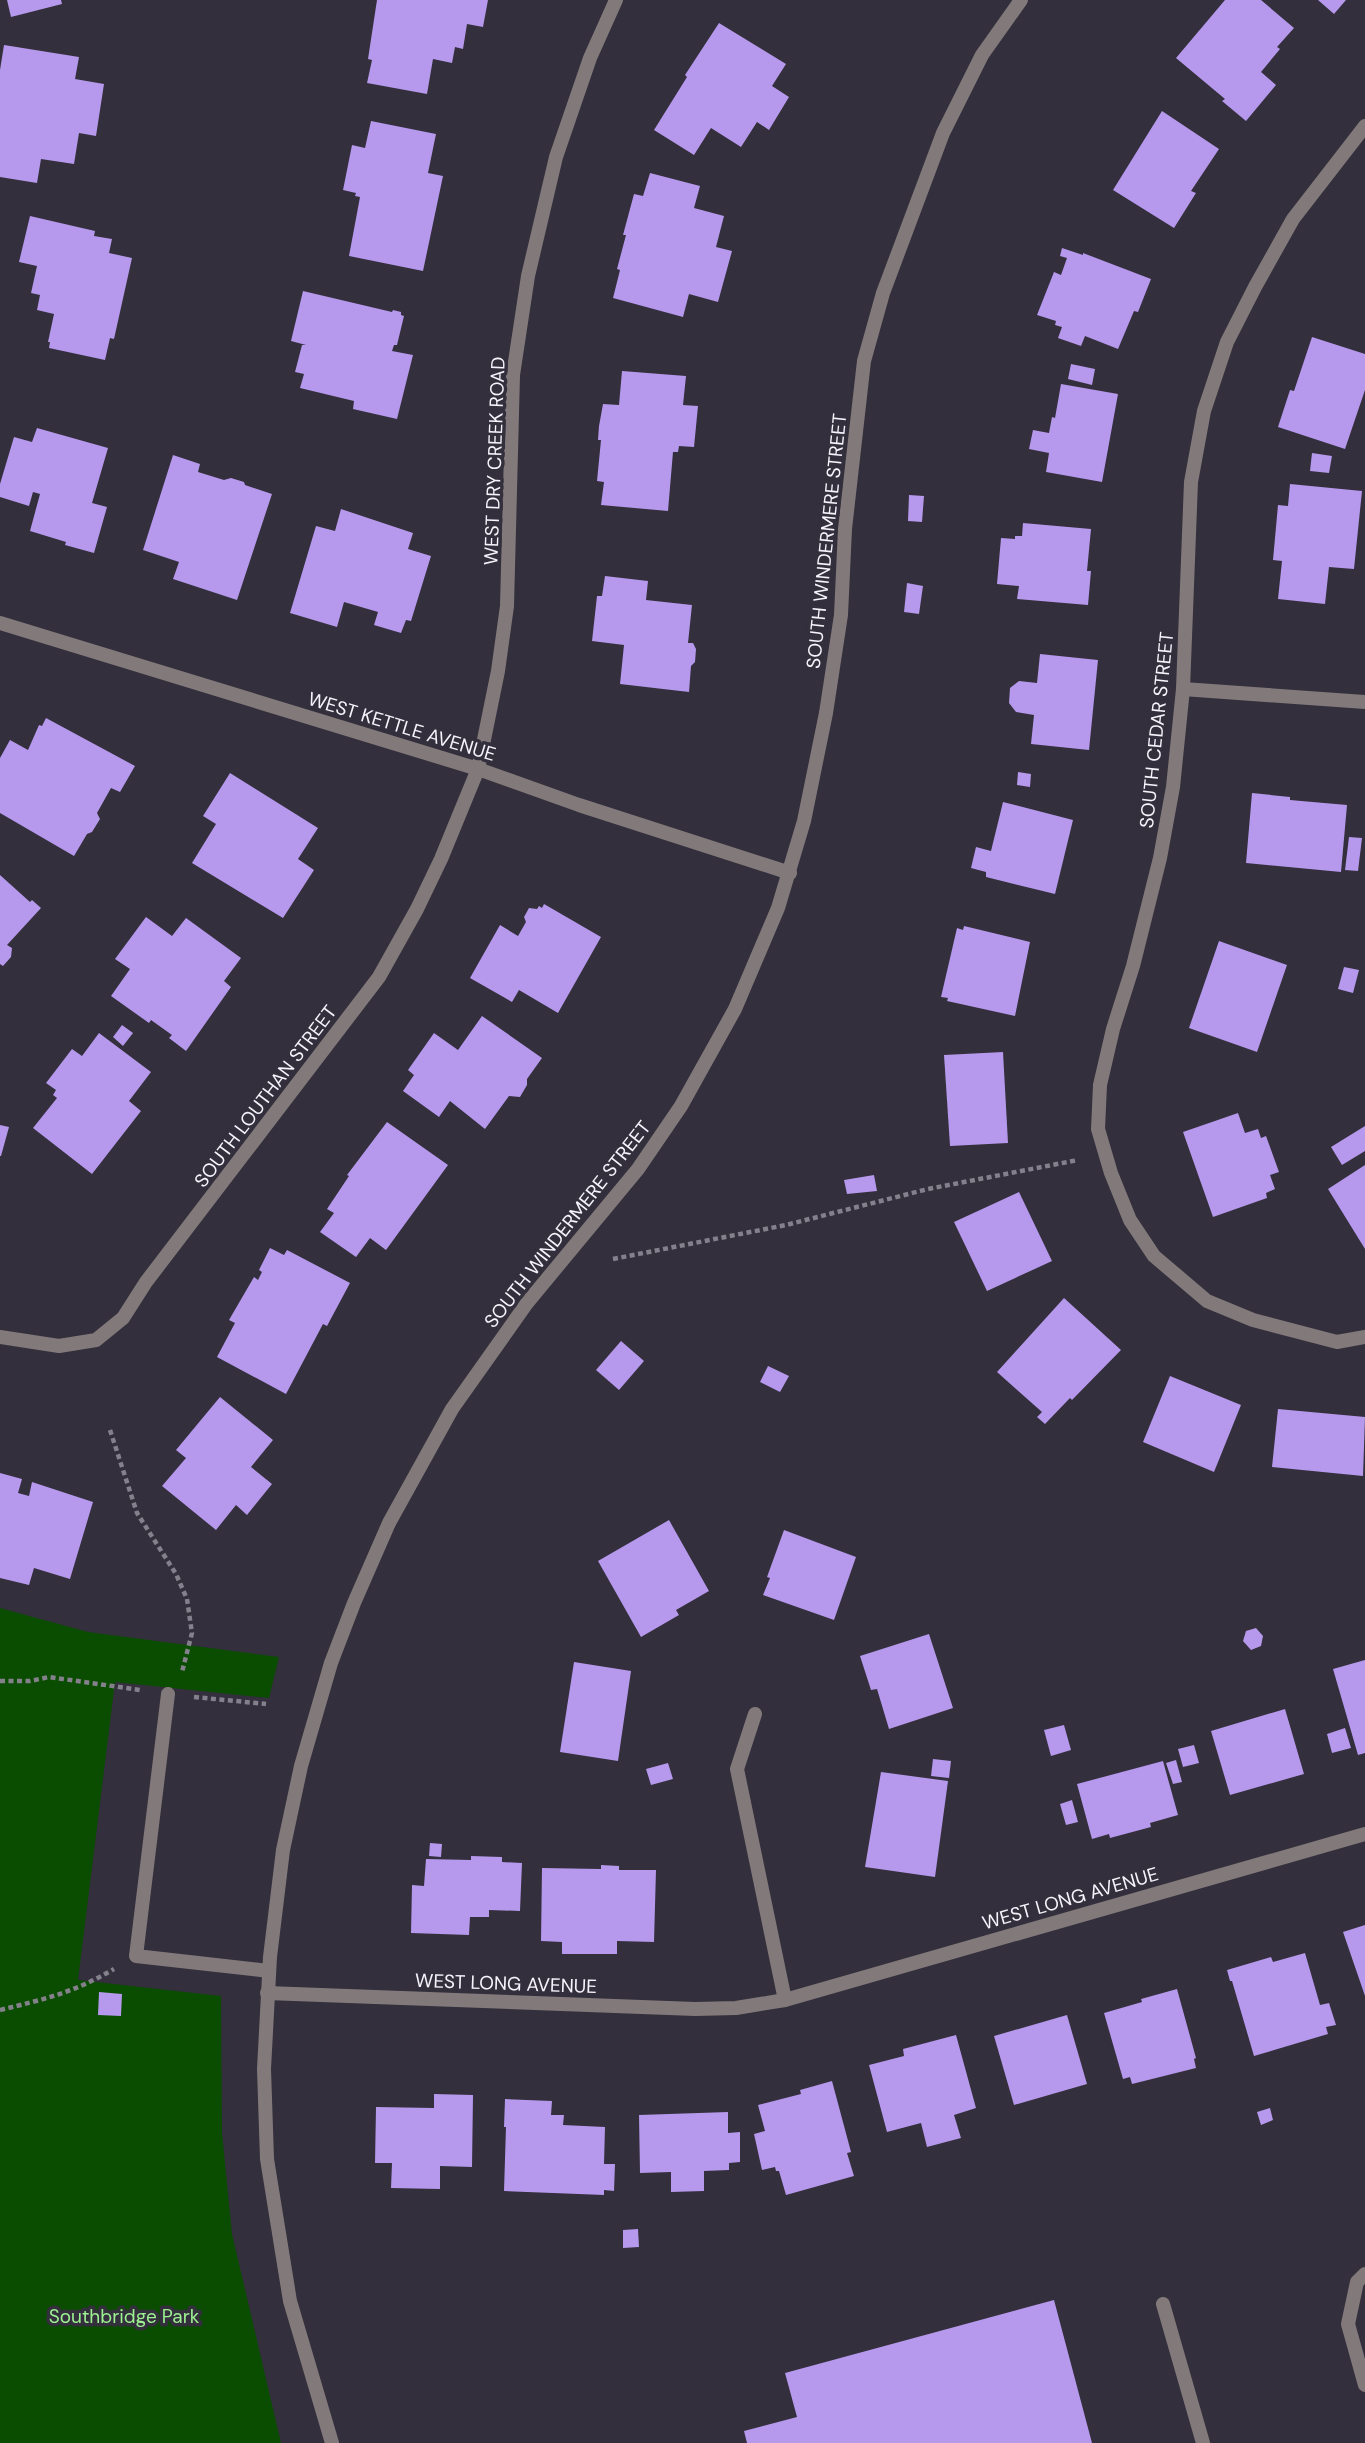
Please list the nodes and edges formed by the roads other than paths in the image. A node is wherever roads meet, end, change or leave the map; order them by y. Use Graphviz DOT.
graph roads {
  1 [pos="616,0"];
  2 [pos="1021,0"];
  3 [pos="1365,125"];
  4 [pos="0,623"];
  5 [pos="1183,689"];
  6 [pos="1365,702"];
  7 [pos="478,769"];
  8 [pos="790,873"];
  9 [pos="0,1336"];
  10 [pos="1365,1337"];
  11 [pos="172,1694"];
  12 [pos="755,1713"];
  13 [pos="1365,1834"];
  14 [pos="269,1971"];
  15 [pos="267,1993"];
  16 [pos="785,2000"];
  17 [pos="1365,2274"];
  18 [pos="1163,2304"];
  19 [pos="1365,2385"];
  20 [pos="332,2443"];
  21 [pos="1203,2443"];
  1 -- 7 [label="street, WEST DRY CREEK ROAD"];
  2 -- 8 [label="street, SOUTH WINDERMERE STREET"];
  3 -- 5 [label="street, SOUTH CEDAR STREET"];
  4 -- 7 [label="street, WEST KETTLE AVENUE"];
  5 -- 6 [label="street"];
  5 -- 10 [label="street, SOUTH CEDAR STREET"];
  7 -- 8 [label="street, WEST KETTLE AVENUE"];
  7 -- 9 [label="street, SOUTH LOUTHAN STREET"];
  8 -- 14 [label="street, SOUTH WINDERMERE STREET"];
  11 -- 14 [label="street"];
  12 -- 16 [label="street"];
  13 -- 16 [label="street, WEST LONG AVENUE"];
  14 -- 15 [label="street, SOUTH WINDERMERE STREET"];
  15 -- 16 [label="street, WEST LONG AVENUE"];
  15 -- 20 [label="street, SOUTH WINDERMERE STREET"];
  17 -- 19 [label="street"];
  18 -- 21 [label="street"];
}
